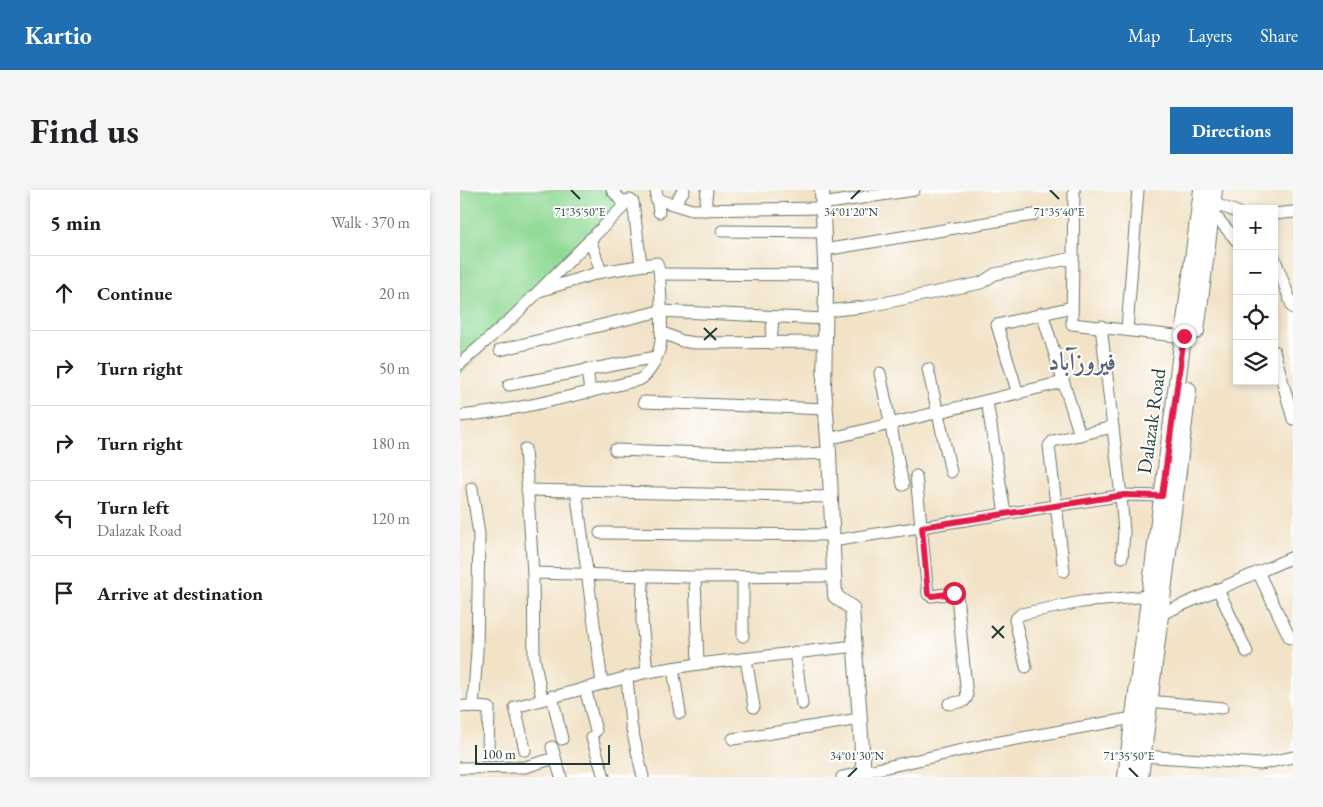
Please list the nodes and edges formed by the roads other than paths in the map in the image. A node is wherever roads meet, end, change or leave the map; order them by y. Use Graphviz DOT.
graph roads {
  1 [pos="612,190"];
  2 [pos="684,190"];
  3 [pos="707,190"];
  4 [pos="914,190"];
  5 [pos="1074,190"];
  6 [pos="1138,190"];
  7 [pos="1202,190"];
  8 [pos="656,194"];
  9 [pos="623,201"];
  10 [pos="822,201"];
  11 [pos="674,204"];
  12 [pos="1213,204"];
  13 [pos="705,210"];
  14 [pos="1233,211"];
  15 [pos="659,212"];
  16 [pos="1293,212"];
  17 [pos="1278,214"];
  18 [pos="1033,215"];
  19 [pos="722,231"];
  20 [pos="824,232"];
  21 [pos="1233,236"];
  22 [pos="590,239"];
  23 [pos="824,250"];
  24 [pos="1073,258"];
  25 [pos="641,264"];
  26 [pos="1278,268"];
  27 [pos="601,272"];
  28 [pos="661,274"];
  29 [pos="825,275"];
  30 [pos="539,291"];
  31 [pos="1072,306"];
  32 [pos="1293,308"];
  33 [pos="660,311"];
  34 [pos="1042,313"];
  35 [pos="825,315"];
  36 [pos="773,317"];
  37 [pos="1101,326"];
  38 [pos="1126,329"];
  39 [pos="661,332"];
  40 [pos="1184,336"];
  41 [pos="825,342"];
  42 [pos="771,343"];
  43 [pos="500,350"];
  44 [pos="656,357"];
  45 [pos="1278,362"];
  46 [pos="460,364"];
  47 [pos="586,369"];
  48 [pos="928,369"];
  49 [pos="880,373"];
  50 [pos="1064,382"];
  51 [pos="509,385"];
  52 [pos="590,392"];
  53 [pos="1289,392"];
  54 [pos="1018,394"];
  55 [pos="644,402"];
  56 [pos="987,402"];
  57 [pos="826,409"];
  58 [pos="938,414"];
  59 [pos="460,416"];
  60 [pos="1293,419"];
  61 [pos="891,425"];
  62 [pos="1113,427"];
  63 [pos="1080,435"];
  64 [pos="829,446"];
  65 [pos="525,449"];
  66 [pos="615,450"];
  67 [pos="951,472"];
  68 [pos="916,476"];
  69 [pos="903,485"];
  70 [pos="472,488"];
  71 [pos="527,490"];
  72 [pos="576,490"];
  73 [pos="1120,496"];
  74 [pos="1168,496"];
  75 [pos="830,497"];
  76 [pos="1057,506"];
  77 [pos="1005,514"];
  78 [pos="922,527"];
  79 [pos="600,533"];
  80 [pos="832,538"];
  81 [pos="1122,557"];
  82 [pos="1293,557"];
  83 [pos="1064,571"];
  84 [pos="1258,572"];
  85 [pos="533,573"];
  86 [pos="587,575"];
  87 [pos="643,576"];
  88 [pos="834,576"];
  89 [pos="743,577"];
  90 [pos="695,578"];
  91 [pos="1218,589"];
  92 [pos="1149,596"];
  93 [pos="1159,615"];
  94 [pos="743,636"];
  95 [pos="1290,638"];
  96 [pos="854,646"];
  97 [pos="796,652"];
  98 [pos="1247,652"];
  99 [pos="746,660"];
  100 [pos="698,664"];
  101 [pos="1026,667"];
  102 [pos="673,668"];
  103 [pos="647,672"];
  104 [pos="627,677"];
  105 [pos="602,683"];
  106 [pos="585,688"];
  107 [pos="547,698"];
  108 [pos="1149,701"];
  109 [pos="802,704"];
  110 [pos="949,704"];
  111 [pos="460,706"];
  112 [pos="472,707"];
  113 [pos="754,707"];
  114 [pos="1222,708"];
  115 [pos="680,713"];
  116 [pos="1133,718"];
  117 [pos="860,719"];
  118 [pos="562,739"];
  119 [pos="733,739"];
  120 [pos="488,750"];
  121 [pos="525,750"];
  122 [pos="1142,756"];
  123 [pos="1293,756"];
  124 [pos="460,768"];
  125 [pos="864,774"];
  126 [pos="561,777"];
  127 [pos="604,777"];
  128 [pos="643,777"];
  129 [pos="842,777"];
  130 [pos="1126,777"];
  131 [pos="1140,777"];
  1 -- 9 [label="street"];
  2 -- 11 [label="street"];
  3 -- 13 [label="street"];
  4 -- 10 [label="street"];
  5 -- 24 [label="street"];
  6 -- 38 [label="street"];
  7 -- 40 [label="main road, Dalazak Road"];
  8 -- 11 [label="street"];
  8 -- 15 [label="street"];
  9 -- 22 [label="street"];
  9 -- 25 [label="street"];
  10 -- 13 [label="street"];
  10 -- 20 [label="street"];
  11 -- 13 [label="street"];
  12 -- 14 [label="street"];
  12 -- 21 [label="street"];
  12 -- 74 [label="main road, Dalazak Road"];
  16 -- 17 [label="street"];
  18 -- 23 [label="street"];
  19 -- 20 [label="street"];
  20 -- 23 [label="street"];
  22 -- 27 [label="street"];
  22 -- 30 [label="street"];
  23 -- 29 [label="street"];
  24 -- 31 [label="street"];
  24 -- 35 [label="street"];
  25 -- 27 [label="street"];
  25 -- 28 [label="street"];
  26 -- 32 [label="street"];
  27 -- 30 [label="street"];
  28 -- 29 [label="street"];
  28 -- 33 [label="street"];
  29 -- 35 [label="street"];
  30 -- 46 [label="street"];
  31 -- 34 [label="street"];
  31 -- 37 [label="street"];
  33 -- 36 [label="street"];
  33 -- 39 [label="street"];
  33 -- 43 [label="street"];
  34 -- 50 [label="street"];
  34 -- 54 [label="street"];
  35 -- 36 [label="street"];
  35 -- 41 [label="street"];
  36 -- 42 [label="street"];
  37 -- 38 [label="street"];
  37 -- 62 [label="street"];
  38 -- 40 [label="street"];
  39 -- 42 [label="street"];
  39 -- 44 [label="street"];
  40 -- 74 [label="main road, Dalazak Road"];
  41 -- 42 [label="street"];
  41 -- 57 [label="street"];
  44 -- 47 [label="street"];
  44 -- 52 [label="street"];
  45 -- 53 [label="street"];
  47 -- 51 [label="street"];
  47 -- 52 [label="street"];
  48 -- 58 [label="street"];
  49 -- 61 [label="street"];
  50 -- 54 [label="street"];
  50 -- 63 [label="street"];
  52 -- 59 [label="street"];
  53 -- 60 [label="street"];
  54 -- 56 [label="street"];
  55 -- 57 [label="street"];
  56 -- 58 [label="street"];
  56 -- 77 [label="street"];
  57 -- 64 [label="street"];
  58 -- 61 [label="street"];
  58 -- 67 [label="street"];
  61 -- 64 [label="street"];
  61 -- 69 [label="street"];
  62 -- 63 [label="street"];
  62 -- 73 [label="street"];
  63 -- 76 [label="street"];
  64 -- 66 [label="street"];
  64 -- 75 [label="street"];
  65 -- 71 [label="street"];
  68 -- 78 [label="street"];
  70 -- 112 [label="street"];
  71 -- 72 [label="street"];
  71 -- 85 [label="street"];
  72 -- 75 [label="street"];
  72 -- 86 [label="street"];
  73 -- 74 [label="street"];
  73 -- 76 [label="street"];
  73 -- 81 [label="street"];
  74 -- 92 [label="main road, Dalazak Road"];
  74 -- 93 [label="main road, Dalazak Road"];
  75 -- 80 [label="street"];
  76 -- 77 [label="street"];
  76 -- 83 [label="street"];
  77 -- 78 [label="street"];
  78 -- 80 [label="street"];
  78 -- 110 [label="street"];
  79 -- 80 [label="street"];
  80 -- 88 [label="street"];
  82 -- 84 [label="street"];
  84 -- 91 [label="street"];
  84 -- 95 [label="street"];
  85 -- 86 [label="street"];
  85 -- 107 [label="street"];
  86 -- 87 [label="street"];
  86 -- 105 [label="street"];
  87 -- 90 [label="street"];
  87 -- 103 [label="street"];
  88 -- 89 [label="street"];
  88 -- 96 [label="street"];
  89 -- 90 [label="street"];
  89 -- 94 [label="street"];
  90 -- 100 [label="street"];
  91 -- 93 [label="street"];
  91 -- 98 [label="street"];
  92 -- 101 [label="street"];
  92 -- 116 [label="main road, Dalazak Road"];
  93 -- 108 [label="main road, Dalazak Road"];
  96 -- 97 [label="street"];
  96 -- 117 [label="street"];
  97 -- 99 [label="street"];
  97 -- 109 [label="street"];
  99 -- 100 [label="street"];
  99 -- 113 [label="street"];
  100 -- 102 [label="street"];
  102 -- 103 [label="street"];
  102 -- 115 [label="street"];
  103 -- 104 [label="street"];
  104 -- 105 [label="street"];
  104 -- 128 [label="street"];
  105 -- 106 [label="street"];
  106 -- 107 [label="street"];
  106 -- 127 [label="street"];
  107 -- 118 [label="street"];
  107 -- 121 [label="street"];
  108 -- 114 [label="street"];
  108 -- 122 [label="main road, Dalazak Road"];
  111 -- 112 [label="street"];
  112 -- 120 [label="street"];
  116 -- 125 [label="street"];
  116 -- 130 [label="main road, Dalazak Road"];
  117 -- 119 [label="street"];
  117 -- 125 [label="street"];
  122 -- 123 [label="street"];
  122 -- 131 [label="main road, Dalazak Road"];
  124 -- 126 [label="street"];
  125 -- 129 [label="street"];
}
